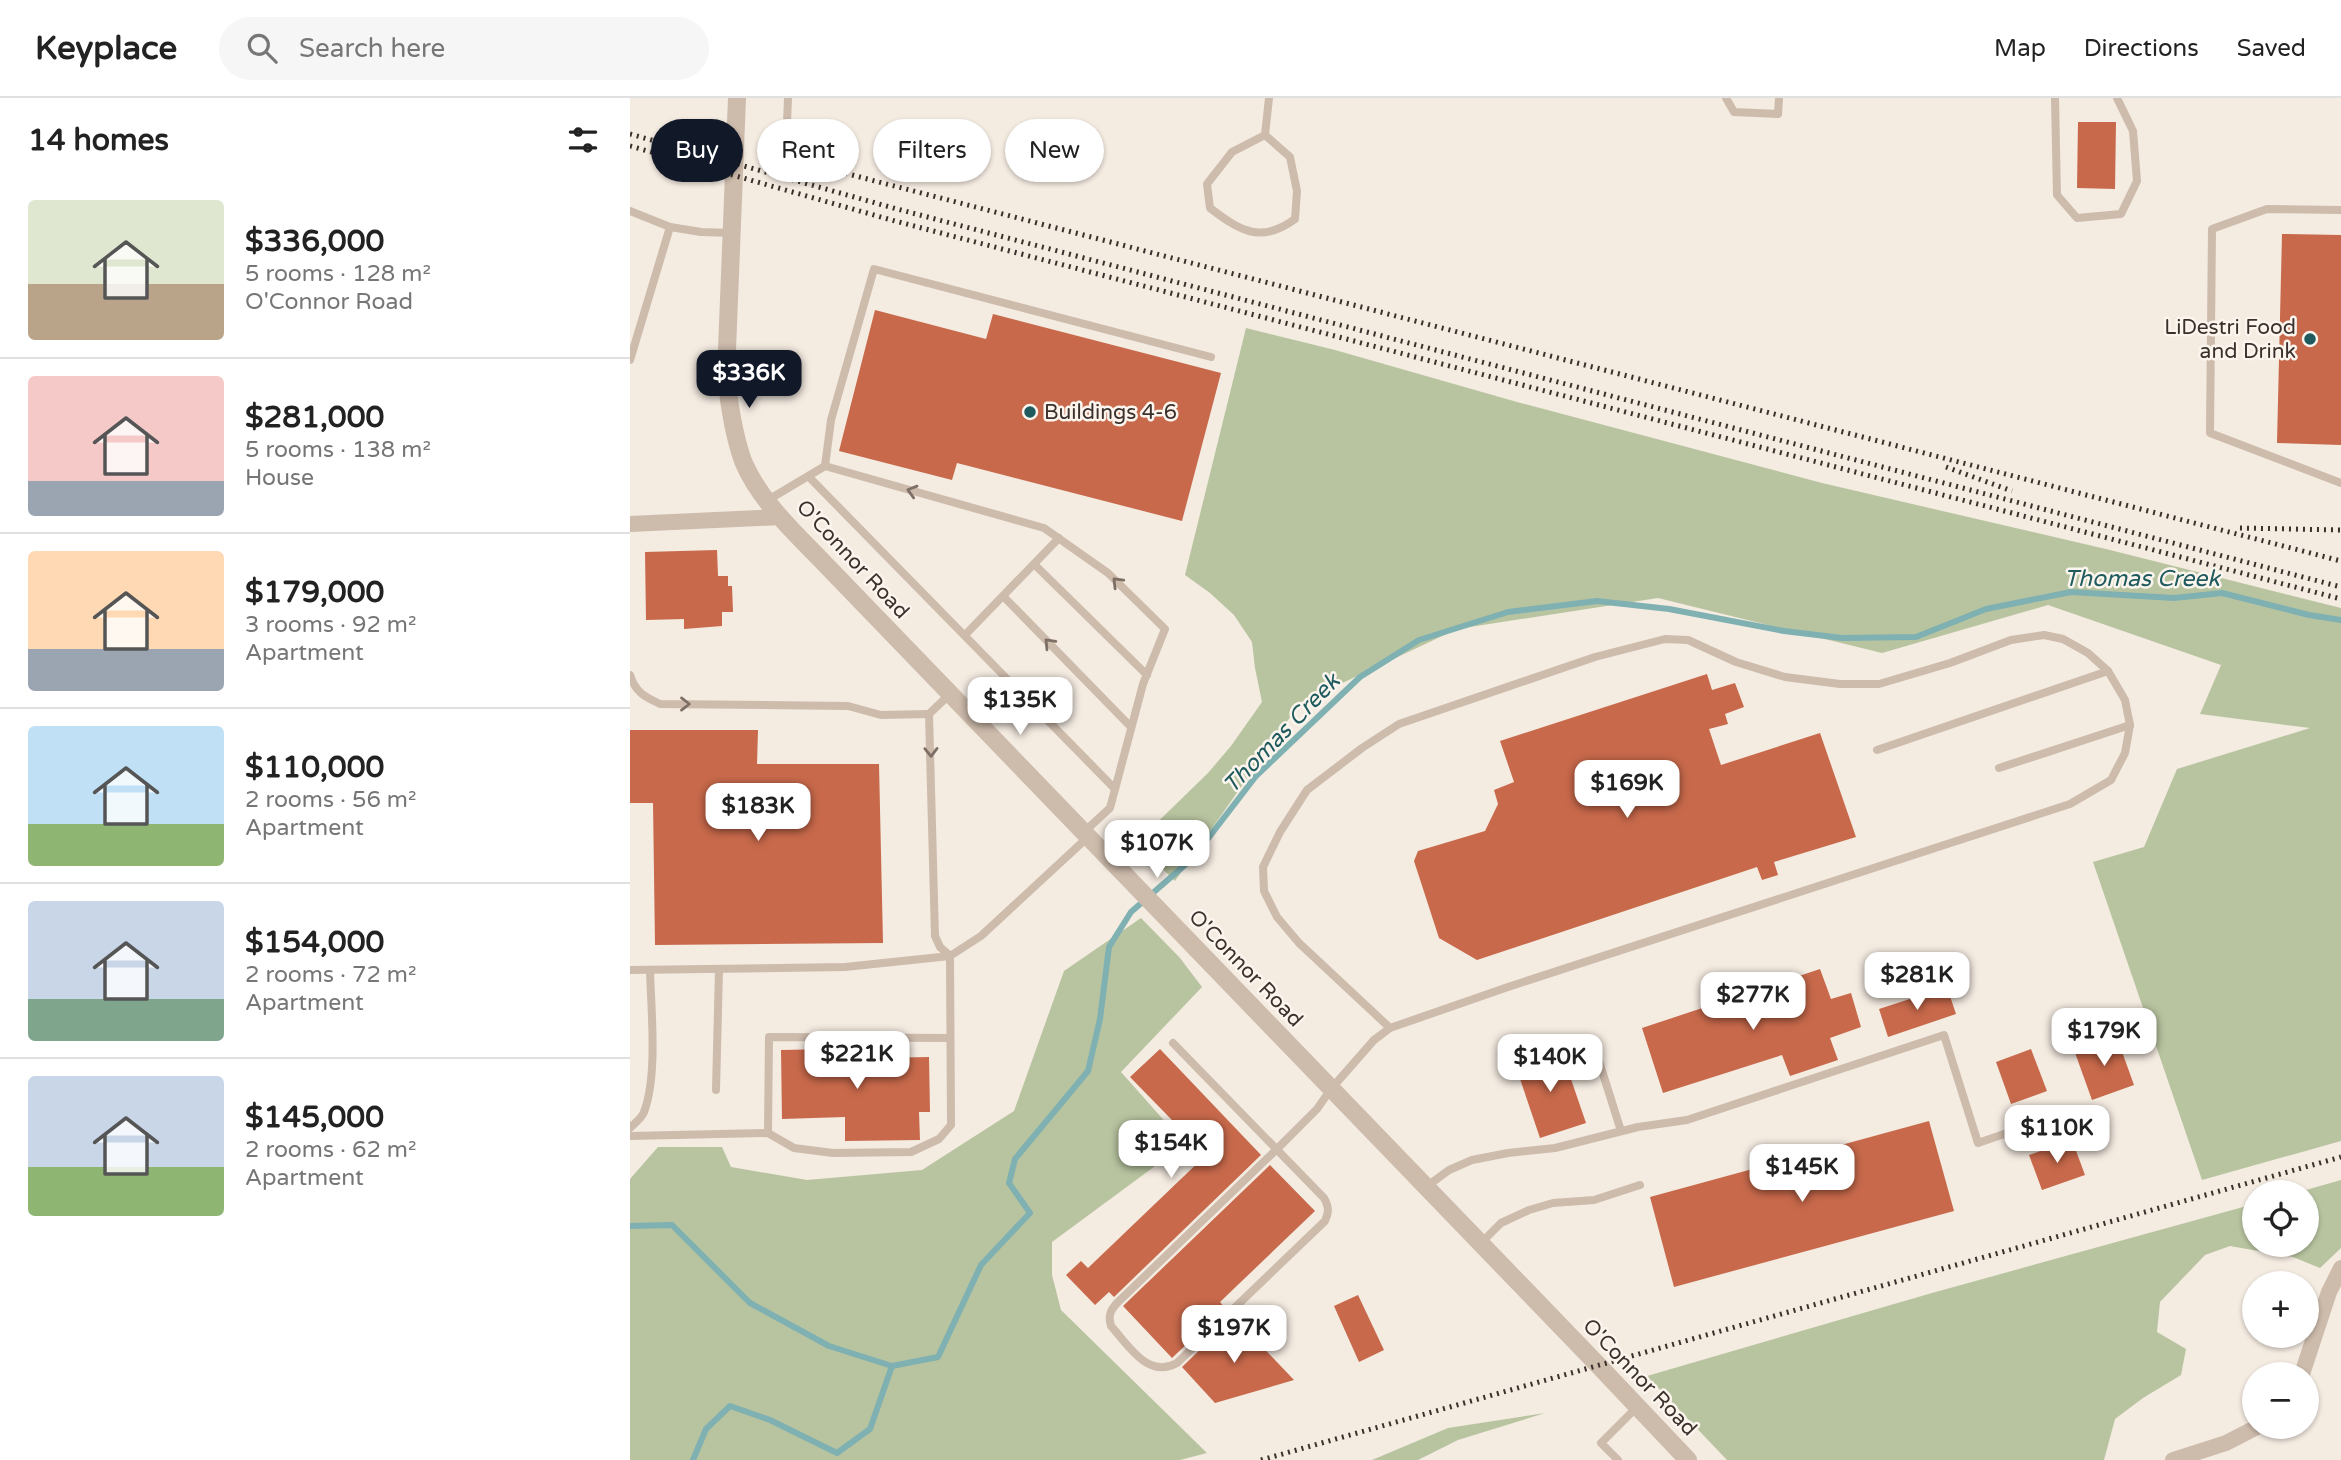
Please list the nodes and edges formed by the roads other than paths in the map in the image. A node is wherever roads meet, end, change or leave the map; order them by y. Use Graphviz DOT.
graph roads {
  1 [pos="737,98"];
  2 [pos="788,98"];
  3 [pos="1269,98"];
  4 [pos="1726,98"];
  5 [pos="1779,98"];
  6 [pos="2055,98"];
  7 [pos="2117,98"];
  8 [pos="787,119"];
  9 [pos="1265,135"];
  10 [pos="2341,210"];
  11 [pos="630,211"];
  12 [pos="670,227"];
  13 [pos="731,233"];
  14 [pos="1210,357"];
  15 [pos="630,360"];
  16 [pos="825,467"];
  17 [pos="809,477"];
  18 [pos="2341,483"];
  19 [pos="768,500"];
  20 [pos="781,517"];
  21 [pos="630,524"];
  22 [pos="1059,538"];
  23 [pos="1034,564"];
  24 [pos="1003,596"];
  25 [pos="966,634"];
  26 [pos="2108,671"];
  27 [pos="630,675"];
  28 [pos="1147,675"];
  29 [pos="951,694"];
  30 [pos="929,714"];
  31 [pos="2130,725"];
  32 [pos="1131,727"];
  33 [pos="1877,750"];
  34 [pos="1999,768"];
  35 [pos="1115,789"];
  36 [pos="1086,834"];
  37 [pos="950,956"];
  38 [pos="719,969"];
  39 [pos="630,970"];
  40 [pos="650,970"];
  41 [pos="1390,1028"];
  42 [pos="950,1038"];
  43 [pos="1592,1039"];
  44 [pos="1173,1043"];
  45 [pos="1331,1089"];
  46 [pos="716,1090"];
  47 [pos="2045,1120"];
  48 [pos="630,1128"];
  49 [pos="1621,1131"];
  50 [pos="768,1133"];
  51 [pos="630,1136"];
  52 [pos="1277,1149"];
  53 [pos="1640,1185"];
  54 [pos="1426,1187"];
  55 [pos="1480,1244"];
  56 [pos="2341,1268"];
  57 [pos="2306,1362"];
  58 [pos="1637,1407"];
  59 [pos="2242,1435"];
  60 [pos="1618,1460"];
  61 [pos="1688,1460"];
  62 [pos="2172,1460"];
  1 -- 13 [label="street, O'Connor Road"];
  2 -- 8 [label="lane"];
  3 -- 9 [label="lane"];
  4 -- 5 [label="lane"];
  6 -- 7 [label="lane"];
  9 -- 9 [label="lane"];
  10 -- 18 [label="lane"];
  11 -- 12 [label="lane"];
  12 -- 13 [label="lane"];
  12 -- 15 [label="lane"];
  13 -- 19 [label="street, O'Connor Road"];
  14 -- 16 [label="lane"];
  16 -- 17 [label="lane"];
  22 -- 16 [label="lane, one-way"];
  17 -- 19 [label="lane"];
  17 -- 25 [label="lane"];
  19 -- 20 [label="street, O'Connor Road"];
  20 -- 21 [label="street"];
  20 -- 29 [label="street, O'Connor Road"];
  22 -- 23 [label="lane"];
  28 -- 22 [label="lane, one-way"];
  23 -- 24 [label="lane"];
  23 -- 28 [label="lane"];
  24 -- 25 [label="lane"];
  32 -- 24 [label="lane, one-way"];
  25 -- 35 [label="lane"];
  26 -- 31 [label="lane"];
  26 -- 33 [label="lane"];
  26 -- 41 [label="lane"];
  27 -- 30 [label="lane, one-way"];
  28 -- 32 [label="lane"];
  29 -- 30 [label="lane"];
  29 -- 36 [label="street, O'Connor Road"];
  30 -- 37 [label="lane, one-way"];
  31 -- 34 [label="lane"];
  31 -- 41 [label="lane"];
  32 -- 35 [label="lane"];
  35 -- 36 [label="lane"];
  36 -- 37 [label="lane"];
  36 -- 45 [label="street, O'Connor Road"];
  37 -- 38 [label="lane"];
  37 -- 42 [label="lane"];
  38 -- 40 [label="lane"];
  38 -- 46 [label="lane"];
  39 -- 40 [label="lane"];
  40 -- 48 [label="lane"];
  41 -- 45 [label="lane"];
  42 -- 50 [label="lane"];
  42 -- 50 [label="lane"];
  43 -- 49 [label="lane"];
  44 -- 52 [label="lane"];
  45 -- 52 [label="lane"];
  45 -- 54 [label="street, O'Connor Road"];
  47 -- 49 [label="lane"];
  49 -- 54 [label="lane"];
  50 -- 51 [label="lane"];
  52 -- 52 [label="lane"];
  53 -- 55 [label="lane"];
  54 -- 55 [label="street, O'Connor Road"];
  55 -- 58 [label="street, O'Connor Road"];
  56 -- 57 [label="street"];
  58 -- 60 [label="lane"];
  58 -- 61 [label="street, O'Connor Road"];
  59 -- 62 [label="street"];
}
